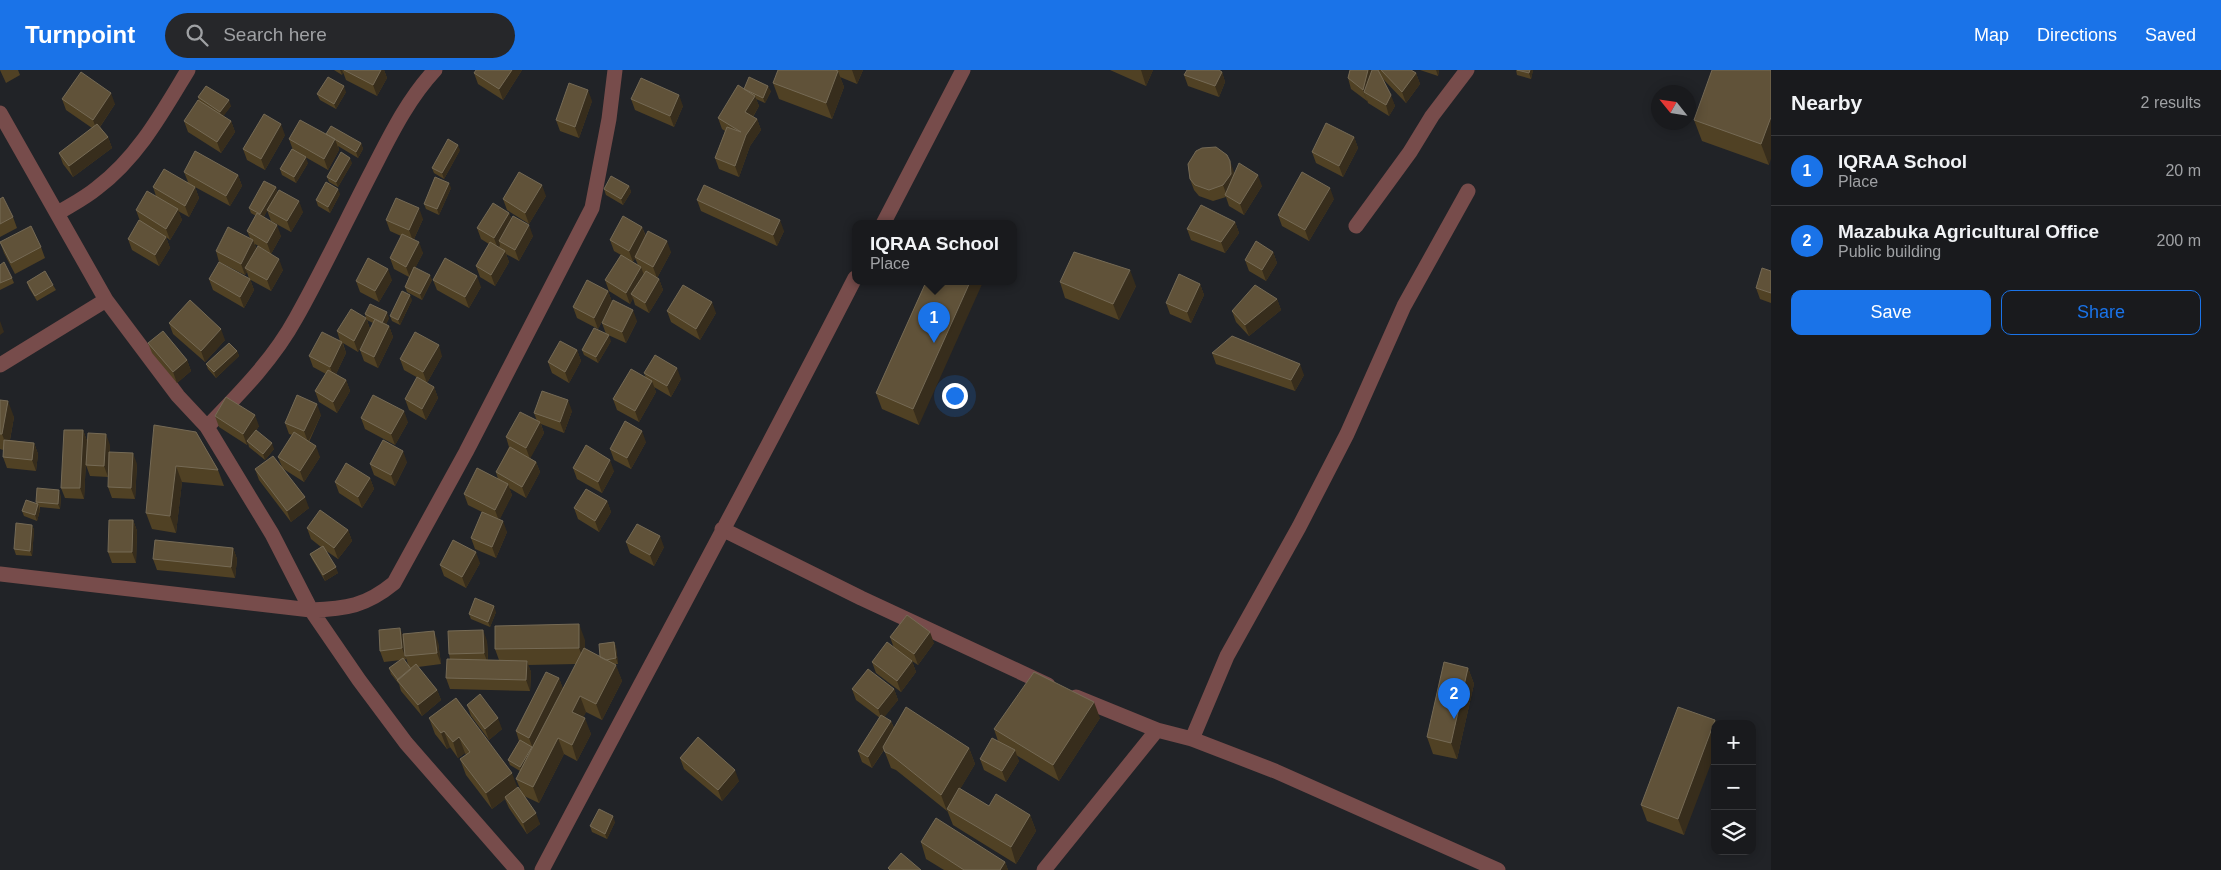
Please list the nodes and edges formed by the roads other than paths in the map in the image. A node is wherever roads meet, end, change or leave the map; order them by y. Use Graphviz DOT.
graph roads {
  1 [pos="188,70"];
  2 [pos="435,70"];
  3 [pos="615,70"];
  4 [pos="963,70"];
  5 [pos="1467,70"];
  6 [pos="0,112"];
  7 [pos="1468,191"];
  8 [pos="58,213"];
  9 [pos="885,220"];
  10 [pos="1356,226"];
  11 [pos="852,284"];
  12 [pos="106,300"];
  13 [pos="0,365"];
  14 [pos="207,427"];
  15 [pos="722,529"];
  16 [pos="0,574"];
  17 [pos="311,610"];
  18 [pos="1157,730"];
  19 [pos="1192,739"];
  20 [pos="517,870"];
  21 [pos="542,870"];
  22 [pos="1044,870"];
  23 [pos="1498,870"];
  1 -- 8 [label="street"];
  2 -- 14 [label="street"];
  3 -- 17 [label="street"];
  4 -- 9 [label="street"];
  5 -- 10 [label="street"];
  6 -- 8 [label="street"];
  7 -- 19 [label="street"];
  8 -- 12 [label="street"];
  11 -- 15 [label="street"];
  12 -- 13 [label="street"];
  12 -- 14 [label="street"];
  14 -- 17 [label="street"];
  15 -- 18 [label="street"];
  15 -- 21 [label="street"];
  16 -- 17 [label="street"];
  17 -- 20 [label="street"];
  18 -- 19 [label="street"];
  18 -- 22 [label="street"];
  19 -- 23 [label="street"];
}
